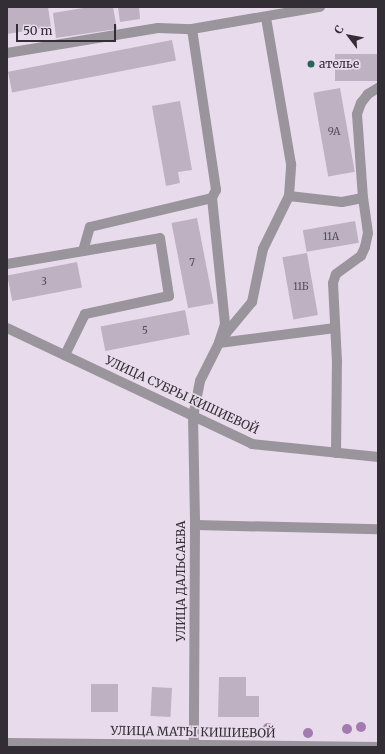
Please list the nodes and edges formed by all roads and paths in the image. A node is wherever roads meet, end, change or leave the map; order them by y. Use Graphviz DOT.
graph roads {
  1 [pos="320,7"];
  2 [pos="266,18"];
  3 [pos="192,29"];
  4 [pos="7,53"];
  5 [pos="378,88"];
  6 [pos="289,196"];
  7 [pos="212,198"];
  8 [pos="363,198"];
  9 [pos="83,251"];
  10 [pos="7,264"];
  11 [pos="7,328"];
  12 [pos="335,328"];
  13 [pos="219,343"];
  14 [pos="65,355"];
  15 [pos="193,416"];
  16 [pos="336,453"];
  17 [pos="378,457"];
  18 [pos="195,525"];
  19 [pos="378,529"];
  20 [pos="7,743"];
  21 [pos="194,746"];
  22 [pos="378,747"];
  1 -- 2 [label="street"];
  2 -- 3 [label="street"];
  2 -- 6 [label="street"];
  3 -- 4 [label="street"];
  3 -- 7 [label="street"];
  5 -- 8 [label="street"];
  6 -- 8 [label="street"];
  6 -- 13 [label="street"];
  7 -- 9 [label="street"];
  7 -- 13 [label="street"];
  8 -- 12 [label="street"];
  9 -- 10 [label="street"];
  9 -- 14 [label="street"];
  11 -- 14 [label="street, УЛИЦА СУБРЫ КИШИЕВОЙ"];
  12 -- 13 [label="street"];
  12 -- 16 [label="street"];
  13 -- 15 [label="street, УЛИЦА ДАЛЬСАЕВА"];
  14 -- 15 [label="street, УЛИЦА СУБРЫ КИШИЕВОЙ"];
  15 -- 16 [label="street, УЛИЦА СУБРЫ КИШИЕВОЙ"];
  15 -- 18 [label="street, УЛИЦА ДАЛЬСАЕВА"];
  16 -- 17 [label="street, УЛИЦА СУБРЫ КИШИЕВОЙ"];
  18 -- 19 [label="street"];
  18 -- 21 [label="street, УЛИЦА ДАЛЬСАЕВА"];
  20 -- 21 [label="street, УЛИЦА МАТЫ КИШИЕВОЙ"];
  21 -- 22 [label="street, УЛИЦА МАТЫ КИШИЕВОЙ"];
}
